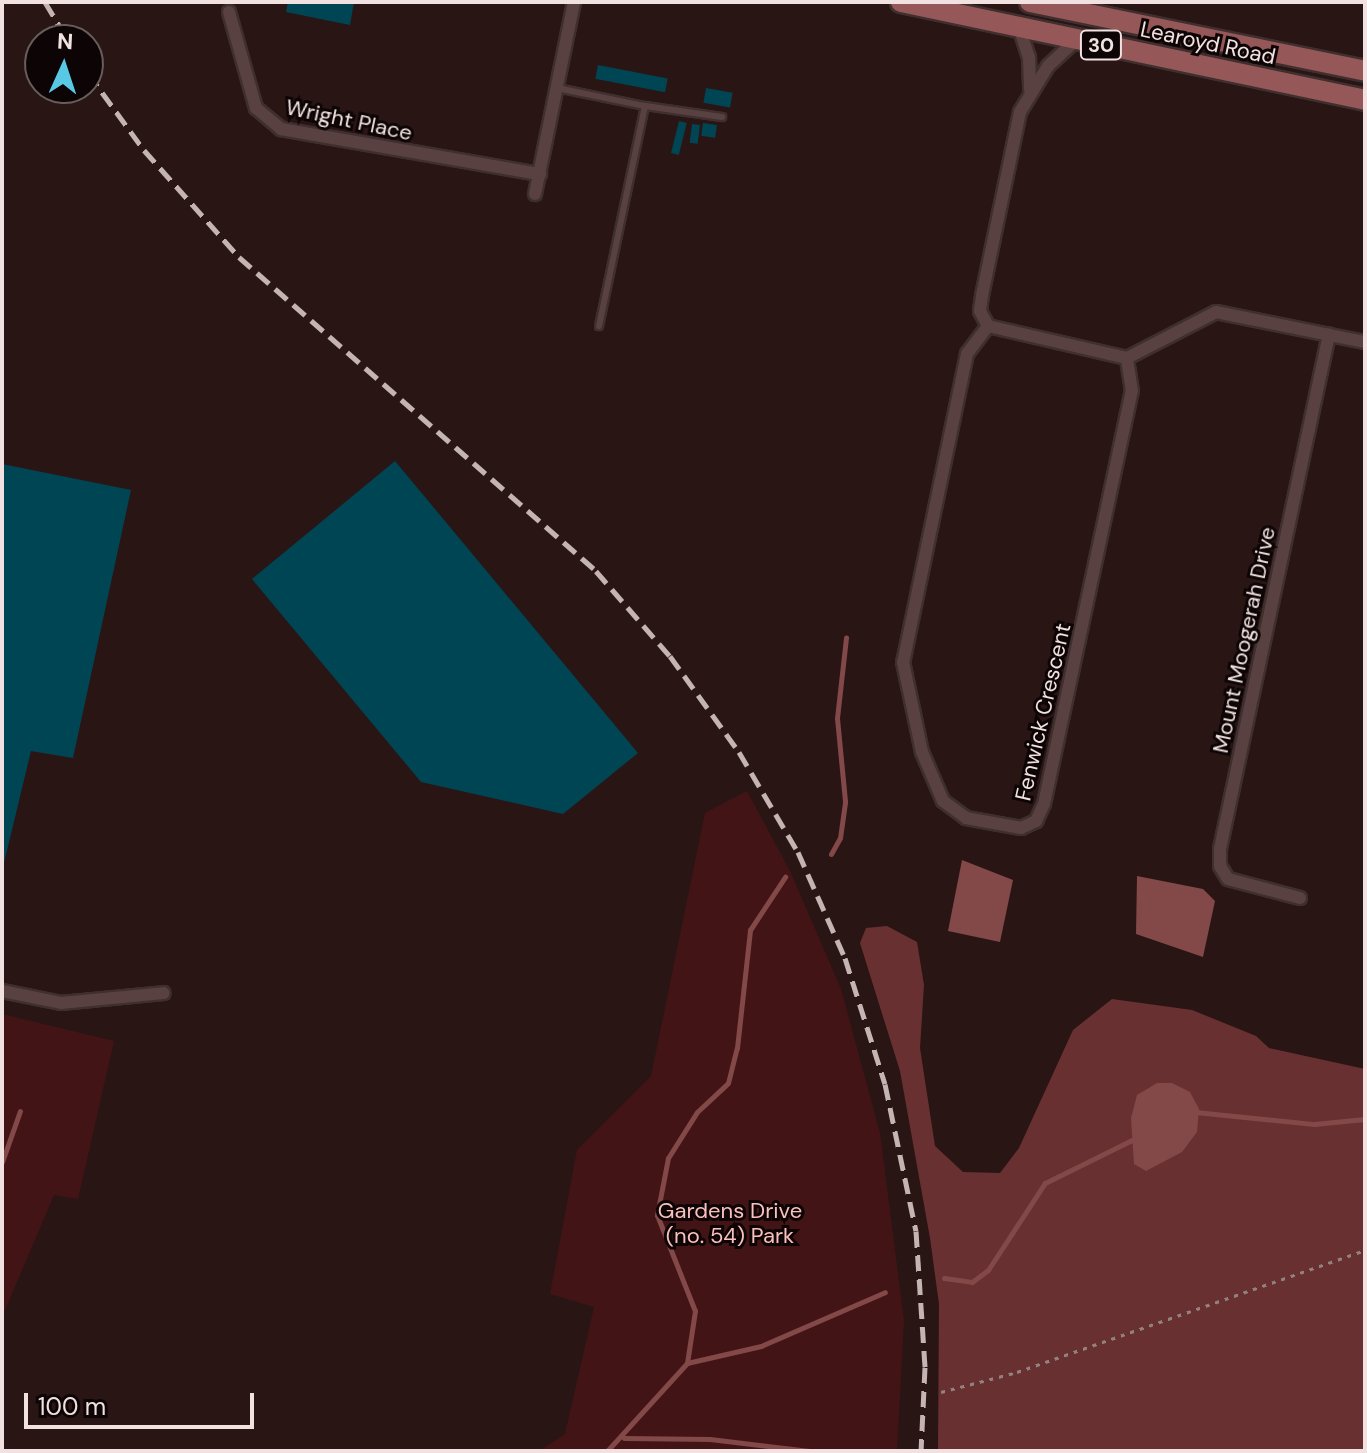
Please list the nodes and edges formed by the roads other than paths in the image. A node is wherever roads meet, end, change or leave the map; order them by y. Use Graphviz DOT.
graph roads {
  1 [pos="574,2"];
  2 [pos="901,2"];
  3 [pos="1030,2"];
  4 [pos="229,12"];
  5 [pos="1019,27"];
  6 [pos="1076,40"];
  7 [pos="1365,71"];
  8 [pos="557,88"];
  9 [pos="1030,90"];
  10 [pos="1365,100"];
  11 [pos="645,106"];
  12 [pos="722,117"];
  13 [pos="540,174"];
  14 [pos="535,194"];
  15 [pos="599,326"];
  16 [pos="988,326"];
  17 [pos="1329,334"];
  18 [pos="1365,342"];
  19 [pos="1127,358"];
  20 [pos="1300,898"];
  21 [pos="2,991"];
  22 [pos="164,993"];
  1 -- 8 [label="street"];
  2 -- 5 [label="main road, Learoyd Road / 30"];
  3 -- 7 [label="main road, Learoyd Road / 30"];
  4 -- 13 [label="street, Wright Place"];
  5 -- 6 [label="main road, Learoyd Road / 30"];
  5 -- 9 [label="street"];
  6 -- 9 [label="street"];
  6 -- 10 [label="main road, Learoyd Road / 30"];
  8 -- 11 [label="lane"];
  8 -- 13 [label="street"];
  9 -- 16 [label="street"];
  11 -- 12 [label="lane"];
  11 -- 15 [label="lane"];
  13 -- 14 [label="street"];
  16 -- 19 [label="street"];
  16 -- 19 [label="street, Fenwick Crescent"];
  17 -- 18 [label="street"];
  17 -- 19 [label="street"];
  17 -- 20 [label="street, Mount Moogerah Drive"];
  21 -- 22 [label="street"];
}
